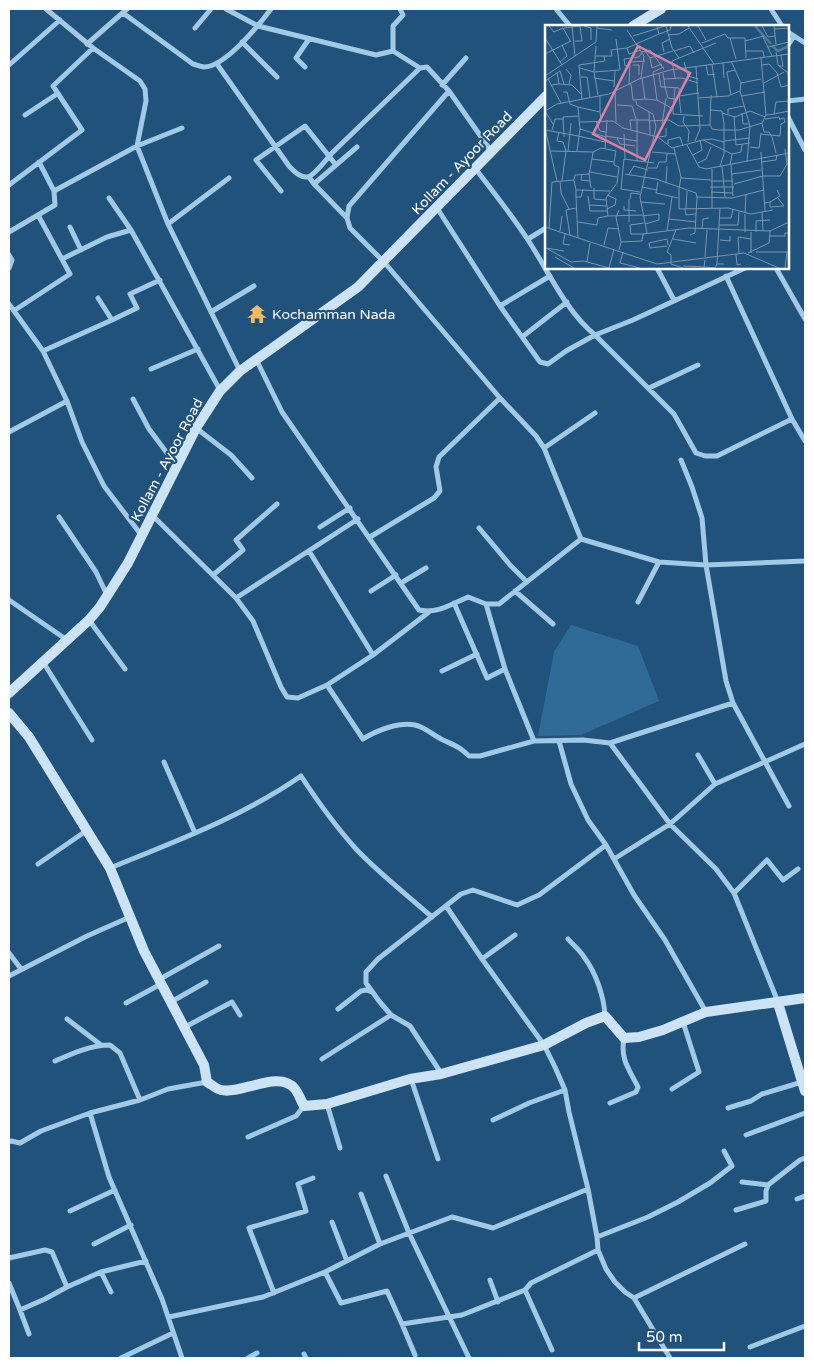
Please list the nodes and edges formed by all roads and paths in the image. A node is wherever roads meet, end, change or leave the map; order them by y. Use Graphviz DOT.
graph roads {
  1 [pos="46,9"];
  2 [pos="211,9"];
  3 [pos="226,9"];
  4 [pos="271,9"];
  5 [pos="400,9"];
  6 [pos="556,9"];
  7 [pos="661,9"];
  8 [pos="771,9"];
  9 [pos="125,11"];
  10 [pos="60,20"];
  11 [pos="569,25"];
  12 [pos="636,25"];
  13 [pos="781,25"];
  14 [pos="258,26"];
  15 [pos="195,28"];
  16 [pos="789,33"];
  17 [pos="794,36"];
  18 [pos="309,39"];
  19 [pos="242,42"];
  20 [pos="805,43"];
  21 [pos="87,44"];
  22 [pos="789,44"];
  23 [pos="93,48"];
  24 [pos="393,51"];
  25 [pos="466,58"];
  26 [pos="217,64"];
  27 [pos="9,65"];
  28 [pos="305,67"];
  29 [pos="420,68"];
  30 [pos="277,77"];
  31 [pos="442,84"];
  32 [pos="449,91"];
  33 [pos="57,94"];
  34 [pos="545,97"];
  35 [pos="805,99"];
  36 [pos="789,101"];
  37 [pos="25,115"];
  38 [pos="789,119"];
  39 [pos="182,128"];
  40 [pos="275,145"];
  41 [pos="137,146"];
  42 [pos="357,147"];
  43 [pos="805,150"];
  44 [pos="492,152"];
  45 [pos="329,156"];
  46 [pos="39,162"];
  47 [pos="336,165"];
  48 [pos="476,168"];
  49 [pos="308,177"];
  50 [pos="229,178"];
  51 [pos="314,184"];
  52 [pos="9,185"];
  53 [pos="54,191"];
  54 [pos="281,191"];
  55 [pos="109,198"];
  56 [pos="437,208"];
  57 [pos="38,215"];
  58 [pos="347,218"];
  59 [pos="168,224"];
  60 [pos="70,227"];
  61 [pos="545,229"];
  62 [pos="131,230"];
  63 [pos="9,232"];
  64 [pos="528,240"];
  65 [pos="81,250"];
  66 [pos="9,255"];
  67 [pos="62,259"];
  68 [pos="384,262"];
  69 [pos="9,268"];
  70 [pos="545,268"];
  71 [pos="546,269"];
  72 [pos="658,269"];
  73 [pos="743,269"];
  74 [pos="777,269"];
  75 [pos="550,276"];
  76 [pos="726,276"];
  77 [pos="160,280"];
  78 [pos="254,286"];
  79 [pos="98,298"];
  80 [pos="674,300"];
  81 [pos="567,302"];
  82 [pos="9,304"];
  83 [pos="500,306"];
  84 [pos="15,310"];
  85 [pos="211,312"];
  86 [pos="805,319"];
  87 [pos="112,320"];
  88 [pos="595,335"];
  89 [pos="522,337"];
  90 [pos="198,349"];
  91 [pos="42,351"];
  92 [pos="256,359"];
  93 [pos="698,365"];
  94 [pos="150,369"];
  95 [pos="240,371"];
  96 [pos="649,388"];
  97 [pos="220,391"];
  98 [pos="500,398"];
  99 [pos="133,399"];
  100 [pos="67,401"];
  101 [pos="595,413"];
  102 [pos="792,419"];
  103 [pos="196,428"];
  104 [pos="9,432"];
  105 [pos="805,441"];
  106 [pos="544,448"];
  107 [pos="682,460"];
  108 [pos="180,461"];
  109 [pos="252,478"];
  110 [pos="277,504"];
  111 [pos="350,508"];
  112 [pos="153,516"];
  113 [pos="59,517"];
  114 [pos="358,519"];
  115 [pos="320,528"];
  116 [pos="479,528"];
  117 [pos="142,536"];
  118 [pos="370,537"];
  119 [pos="581,539"];
  120 [pos="309,552"];
  121 [pos="805,561"];
  122 [pos="659,562"];
  123 [pos="706,565"];
  124 [pos="426,568"];
  125 [pos="213,575"];
  126 [pos="396,576"];
  127 [pos="527,582"];
  128 [pos="401,583"];
  129 [pos="371,591"];
  130 [pos="515,591"];
  131 [pos="107,596"];
  132 [pos="236,598"];
  133 [pos="9,600"];
  134 [pos="638,602"];
  135 [pos="454,604"];
  136 [pos="486,604"];
  137 [pos="430,612"];
  138 [pos="89,620"];
  139 [pos="553,624"];
  140 [pos="67,640"];
  141 [pos="477,654"];
  142 [pos="373,655"];
  143 [pos="44,662"];
  144 [pos="125,669"];
  145 [pos="505,669"];
  146 [pos="442,671"];
  147 [pos="327,685"];
  148 [pos="9,693"];
  149 [pos="733,703"];
  150 [pos="9,713"];
  151 [pos="92,740"];
  152 [pos="534,741"];
  153 [pos="559,741"];
  154 [pos="610,743"];
  155 [pos="805,744"];
  156 [pos="698,755"];
  157 [pos="764,761"];
  158 [pos="164,762"];
  159 [pos="715,784"];
  160 [pos="789,806"];
  161 [pos="670,824"];
  162 [pos="86,831"];
  163 [pos="196,833"];
  164 [pos="606,845"];
  165 [pos="614,859"];
  166 [pos="38,864"];
  167 [pos="110,868"];
  168 [pos="798,869"];
  169 [pos="734,893"];
  170 [pos="446,906"];
  171 [pos="432,916"];
  172 [pos="130,917"];
  173 [pos="515,935"];
  174 [pos="568,939"];
  175 [pos="220,946"];
  176 [pos="9,954"];
  177 [pos="482,959"];
  178 [pos="21,969"];
  179 [pos="9,976"];
  180 [pos="161,982"];
  181 [pos="206,982"];
  182 [pos="374,993"];
  183 [pos="805,998"];
  184 [pos="171,1002"];
  185 [pos="126,1003"];
  186 [pos="778,1003"];
  187 [pos="338,1009"];
  188 [pos="706,1012"];
  189 [pos="240,1015"];
  190 [pos="392,1016"];
  191 [pos="605,1016"];
  192 [pos="67,1019"];
  193 [pos="683,1022"];
  194 [pos="185,1027"];
  195 [pos="624,1038"];
  196 [pos="101,1045"];
  197 [pos="544,1045"];
  198 [pos="322,1059"];
  199 [pos="55,1060"];
  200 [pos="441,1074"];
  201 [pos="410,1079"];
  202 [pos="208,1082"];
  203 [pos="804,1087"];
  204 [pos="672,1089"];
  205 [pos="565,1090"];
  206 [pos="140,1100"];
  207 [pos="610,1103"];
  208 [pos="326,1104"];
  209 [pos="304,1106"];
  210 [pos="728,1108"];
  211 [pos="90,1113"];
  212 [pos="805,1113"];
  213 [pos="493,1120"];
  214 [pos="746,1135"];
  215 [pos="248,1137"];
  216 [pos="9,1140"];
  217 [pos="340,1148"];
  218 [pos="724,1151"];
  219 [pos="805,1158"];
  220 [pos="438,1159"];
  221 [pos="386,1176"];
  222 [pos="313,1178"];
  223 [pos="742,1182"];
  224 [pos="768,1185"];
  225 [pos="588,1189"];
  226 [pos="115,1190"];
  227 [pos="361,1194"];
  228 [pos="805,1196"];
  229 [pos="797,1200"];
  230 [pos="736,1210"];
  231 [pos="70,1211"];
  232 [pos="332,1222"];
  233 [pos="131,1225"];
  234 [pos="409,1233"];
  235 [pos="597,1237"];
  236 [pos="94,1244"];
  237 [pos="380,1244"];
  238 [pos="745,1244"];
  239 [pos="598,1250"];
  240 [pos="9,1258"];
  241 [pos="146,1261"];
  242 [pos="347,1261"];
  243 [pos="101,1272"];
  244 [pos="325,1272"];
  245 [pos="490,1280"];
  246 [pos="9,1283"];
  247 [pos="66,1287"];
  248 [pos="525,1290"];
  249 [pos="111,1292"];
  250 [pos="274,1293"];
  251 [pos="634,1298"];
  252 [pos="498,1302"];
  253 [pos="20,1310"];
  254 [pos="170,1317"];
  255 [pos="449,1318"];
  256 [pos="402,1324"];
  257 [pos="805,1326"];
  258 [pos="174,1333"];
  259 [pos="29,1334"];
  260 [pos="750,1347"];
  261 [pos="552,1350"];
  262 [pos="257,1354"];
  263 [pos="415,1355"];
  264 [pos="121,1358"];
  265 [pos="182,1358"];
  266 [pos="248,1358"];
  267 [pos="469,1358"];
  268 [pos="670,1358"];
  1 -- 10 [label="street"];
  2 -- 15 [label="street"];
  3 -- 14 [label="street"];
  4 -- 14 [label="street"];
  5 -- 24 [label="street"];
  6 -- 11 [label="street"];
  7 -- 12 [label="street"];
  8 -- 13 [label="street"];
  9 -- 21 [label="street"];
  9 -- 26 [label="street"];
  10 -- 21 [label="street"];
  10 -- 27 [label="street"];
  14 -- 18 [label="street"];
  14 -- 19 [label="street"];
  16 -- 17 [label="street"];
  17 -- 20 [label="street"];
  17 -- 22 [label="street"];
  18 -- 24 [label="street"];
  18 -- 28 [label="street"];
  19 -- 26 [label="street"];
  19 -- 30 [label="street"];
  21 -- 23 [label="street"];
  23 -- 33 [label="street"];
  23 -- 41 [label="street"];
  24 -- 29 [label="street"];
  25 -- 31 [label="street"];
  26 -- 40 [label="street"];
  29 -- 31 [label="street"];
  29 -- 45 [label="street"];
  31 -- 32 [label="street"];
  32 -- 44 [label="street"];
  32 -- 58 [label="street"];
  33 -- 37 [label="street"];
  33 -- 46 [label="street"];
  34 -- 44 [label="street, Kollam - Ayoor Road"];
  35 -- 36 [label="street"];
  38 -- 43 [label="street"];
  39 -- 41 [label="street"];
  40 -- 45 [label="street"];
  40 -- 49 [label="street"];
  40 -- 54 [label="street"];
  41 -- 53 [label="street"];
  41 -- 59 [label="street"];
  42 -- 47 [label="street"];
  44 -- 48 [label="street, Kollam - Ayoor Road"];
  45 -- 47 [label="street"];
  45 -- 49 [label="street"];
  46 -- 52 [label="street"];
  46 -- 53 [label="street"];
  47 -- 51 [label="street"];
  48 -- 56 [label="street, Kollam - Ayoor Road"];
  48 -- 64 [label="street"];
  49 -- 51 [label="street"];
  50 -- 59 [label="street"];
  51 -- 58 [label="street"];
  53 -- 57 [label="street"];
  55 -- 62 [label="street"];
  56 -- 68 [label="street, Kollam - Ayoor Road"];
  56 -- 83 [label="street"];
  57 -- 63 [label="street"];
  57 -- 67 [label="street"];
  58 -- 68 [label="street"];
  59 -- 85 [label="street"];
  60 -- 65 [label="street"];
  61 -- 64 [label="street"];
  62 -- 65 [label="street"];
  62 -- 77 [label="street"];
  64 -- 70 [label="street"];
  65 -- 67 [label="street"];
  66 -- 69 [label="street"];
  67 -- 84 [label="street"];
  68 -- 92 [label="street, Kollam - Ayoor Road"];
  68 -- 98 [label="street"];
  71 -- 75 [label="street"];
  72 -- 80 [label="street"];
  73 -- 76 [label="street"];
  74 -- 86 [label="street"];
  75 -- 81 [label="street"];
  75 -- 83 [label="street"];
  76 -- 80 [label="street"];
  76 -- 102 [label="street"];
  77 -- 87 [label="street"];
  77 -- 90 [label="street"];
  78 -- 85 [label="street"];
  79 -- 87 [label="street"];
  80 -- 88 [label="street"];
  81 -- 88 [label="street"];
  81 -- 89 [label="street"];
  82 -- 84 [label="street"];
  83 -- 89 [label="street"];
  84 -- 91 [label="street"];
  85 -- 95 [label="street"];
  87 -- 91 [label="street"];
  88 -- 89 [label="street"];
  88 -- 96 [label="street"];
  90 -- 94 [label="street"];
  90 -- 97 [label="street"];
  91 -- 100 [label="street"];
  92 -- 95 [label="street, Kollam - Ayoor Road"];
  92 -- 111 [label="street"];
  93 -- 96 [label="street"];
  95 -- 97 [label="street, Kollam - Ayoor Road"];
  96 -- 102 [label="street"];
  97 -- 103 [label="street, Kollam - Ayoor Road"];
  98 -- 106 [label="street"];
  98 -- 118 [label="street"];
  99 -- 108 [label="street"];
  100 -- 104 [label="street"];
  100 -- 117 [label="street"];
  101 -- 106 [label="street"];
  102 -- 105 [label="street"];
  103 -- 108 [label="street, Kollam - Ayoor Road"];
  103 -- 109 [label="street"];
  106 -- 119 [label="street"];
  107 -- 123 [label="street"];
  108 -- 112 [label="street, Kollam - Ayoor Road"];
  110 -- 125 [label="street"];
  111 -- 114 [label="street"];
  111 -- 115 [label="street"];
  112 -- 117 [label="street, Kollam - Ayoor Road"];
  112 -- 125 [label="street"];
  113 -- 131 [label="street"];
  114 -- 118 [label="street"];
  114 -- 120 [label="street"];
  116 -- 127 [label="street"];
  117 -- 131 [label="street, Kollam - Ayoor Road"];
  118 -- 126 [label="street"];
  119 -- 122 [label="street"];
  119 -- 127 [label="street"];
  120 -- 132 [label="street"];
  120 -- 142 [label="street"];
  121 -- 123 [label="street"];
  122 -- 123 [label="street"];
  122 -- 134 [label="street"];
  123 -- 149 [label="street"];
  124 -- 128 [label="street"];
  125 -- 132 [label="street"];
  126 -- 128 [label="street"];
  126 -- 129 [label="street"];
  127 -- 130 [label="street"];
  128 -- 137 [label="street"];
  130 -- 136 [label="street"];
  130 -- 139 [label="street"];
  131 -- 138 [label="street, Kollam - Ayoor Road"];
  132 -- 147 [label="street"];
  133 -- 140 [label="street"];
  135 -- 136 [label="street"];
  135 -- 137 [label="street"];
  135 -- 141 [label="street"];
  136 -- 145 [label="street"];
  137 -- 142 [label="street"];
  138 -- 140 [label="street, Kollam - Ayoor Road"];
  138 -- 144 [label="street"];
  140 -- 143 [label="street, Kollam - Ayoor Road"];
  141 -- 145 [label="street"];
  141 -- 146 [label="street"];
  142 -- 147 [label="street"];
  143 -- 148 [label="street, Kollam - Ayoor Road"];
  143 -- 151 [label="street"];
  145 -- 152 [label="street"];
  147 -- 152 [label="street"];
  149 -- 154 [label="street"];
  149 -- 157 [label="street"];
  150 -- 162 [label="street"];
  152 -- 153 [label="street"];
  153 -- 154 [label="street"];
  153 -- 164 [label="street"];
  154 -- 161 [label="street"];
  155 -- 157 [label="street"];
  156 -- 159 [label="street"];
  157 -- 159 [label="street"];
  157 -- 160 [label="street"];
  158 -- 163 [label="street"];
  159 -- 161 [label="street"];
  161 -- 165 [label="street"];
  161 -- 169 [label="street"];
  162 -- 166 [label="street"];
  162 -- 167 [label="street"];
  163 -- 167 [label="street"];
  163 -- 171 [label="street"];
  164 -- 165 [label="street"];
  164 -- 170 [label="street"];
  165 -- 188 [label="street"];
  167 -- 172 [label="street"];
  168 -- 169 [label="street"];
  169 -- 186 [label="street"];
  170 -- 171 [label="street"];
  170 -- 177 [label="street"];
  171 -- 182 [label="street"];
  172 -- 178 [label="street"];
  172 -- 180 [label="street"];
  173 -- 177 [label="street"];
  174 -- 191 [label="street"];
  175 -- 180 [label="street"];
  176 -- 178 [label="street"];
  177 -- 197 [label="street"];
  178 -- 179 [label="street"];
  180 -- 184 [label="street"];
  180 -- 185 [label="street"];
  181 -- 184 [label="street"];
  182 -- 187 [label="street"];
  182 -- 190 [label="street"];
  183 -- 186 [label="street"];
  184 -- 194 [label="street"];
  186 -- 188 [label="street"];
  186 -- 203 [label="street"];
  188 -- 193 [label="street"];
  189 -- 194 [label="street"];
  190 -- 198 [label="street"];
  190 -- 200 [label="street"];
  191 -- 195 [label="street"];
  191 -- 197 [label="street"];
  192 -- 196 [label="street"];
  193 -- 195 [label="street"];
  193 -- 204 [label="street"];
  194 -- 202 [label="street"];
  195 -- 207 [label="street"];
  196 -- 199 [label="street"];
  196 -- 206 [label="street"];
  197 -- 200 [label="street"];
  197 -- 205 [label="street"];
  200 -- 201 [label="street"];
  201 -- 208 [label="street"];
  201 -- 220 [label="street"];
  202 -- 206 [label="street"];
  202 -- 209 [label="street"];
  203 -- 210 [label="street"];
  205 -- 213 [label="street"];
  205 -- 225 [label="street"];
  206 -- 211 [label="street"];
  208 -- 209 [label="street"];
  208 -- 217 [label="street"];
  209 -- 215 [label="street"];
  211 -- 216 [label="street"];
  211 -- 226 [label="street"];
  212 -- 214 [label="street"];
  218 -- 235 [label="street"];
  219 -- 224 [label="street"];
  221 -- 234 [label="street"];
  222 -- 250 [label="street"];
  223 -- 224 [label="street"];
  224 -- 230 [label="street"];
  225 -- 234 [label="street"];
  225 -- 235 [label="street"];
  226 -- 231 [label="street"];
  226 -- 233 [label="street"];
  227 -- 237 [label="street"];
  228 -- 229 [label="street"];
  232 -- 242 [label="street"];
  233 -- 236 [label="street"];
  233 -- 241 [label="street"];
  234 -- 237 [label="street"];
  234 -- 255 [label="street"];
  235 -- 239 [label="street"];
  237 -- 242 [label="street"];
  238 -- 251 [label="street"];
  239 -- 248 [label="street"];
  239 -- 251 [label="street"];
  240 -- 247 [label="street"];
  241 -- 243 [label="street"];
  241 -- 254 [label="street"];
  242 -- 244 [label="street"];
  243 -- 247 [label="street"];
  243 -- 249 [label="street"];
  244 -- 250 [label="street"];
  244 -- 256 [label="street"];
  245 -- 252 [label="street"];
  246 -- 253 [label="street"];
  247 -- 253 [label="street"];
  248 -- 252 [label="street"];
  248 -- 261 [label="street"];
  250 -- 254 [label="street"];
  251 -- 268 [label="street"];
  252 -- 255 [label="street"];
  253 -- 259 [label="street"];
  254 -- 258 [label="street"];
  255 -- 256 [label="street"];
  255 -- 267 [label="street"];
  256 -- 263 [label="street"];
  257 -- 260 [label="street"];
  258 -- 264 [label="street"];
  258 -- 265 [label="street"];
  262 -- 266 [label="street"];
}
